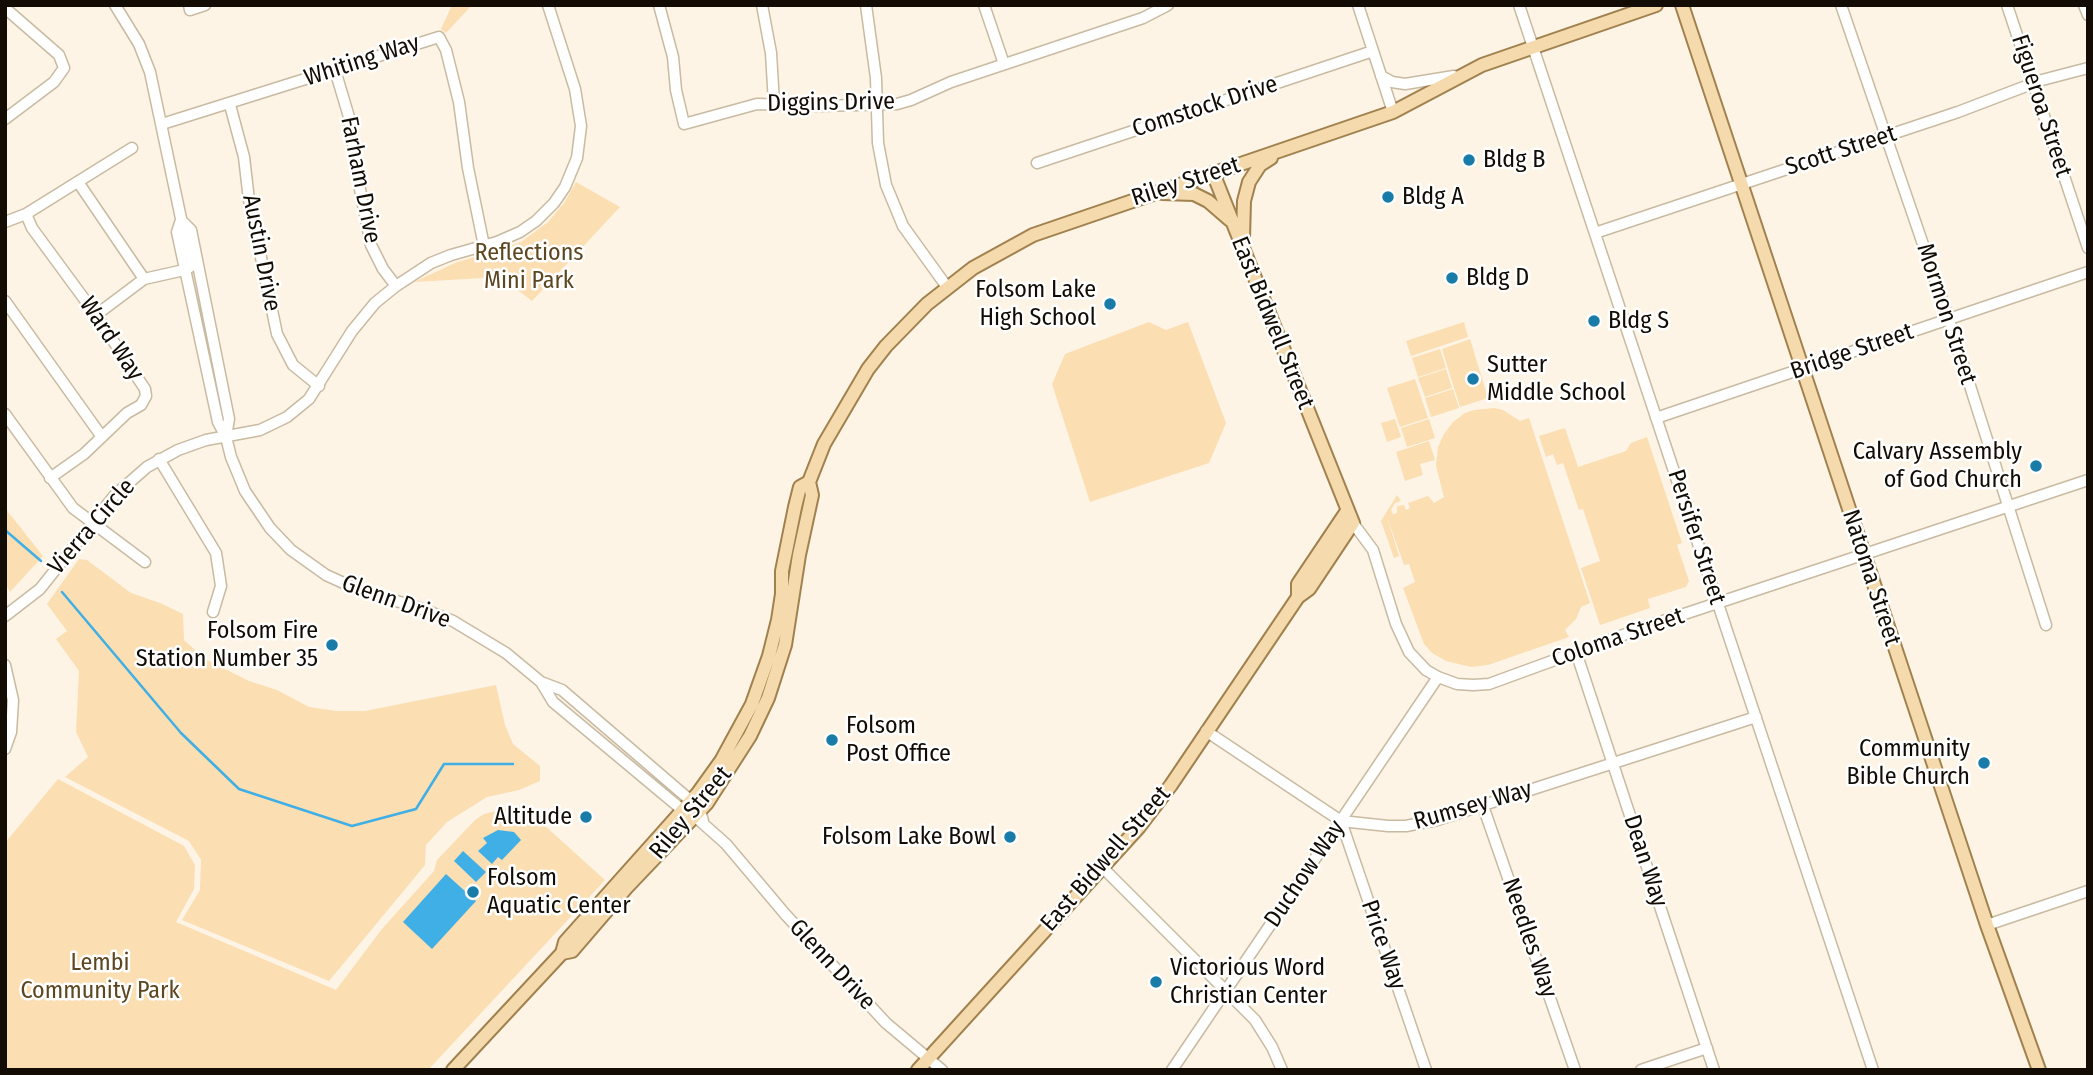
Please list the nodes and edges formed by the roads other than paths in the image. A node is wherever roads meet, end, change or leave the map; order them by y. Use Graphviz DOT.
graph roads {
  1 [pos="115,5"];
  2 [pos="189,5"];
  3 [pos="205,5"];
  4 [pos="548,5"];
  5 [pos="659,5"];
  6 [pos="762,5"];
  7 [pos="866,5"];
  8 [pos="984,5"];
  9 [pos="1168,5"];
  10 [pos="1358,5"];
  11 [pos="1519,5"];
  12 [pos="1657,5"];
  13 [pos="1682,5"];
  14 [pos="1841,5"];
  15 [pos="2007,5"];
  16 [pos="2084,5"];
  17 [pos="5,8"];
  18 [pos="2088,15"];
  19 [pos="1534,46"];
  20 [pos="1373,51"];
  21 [pos="1004,64"];
  22 [pos="2088,68"];
  23 [pos="335,70"];
  24 [pos="1462,75"];
  25 [pos="1381,76"];
  26 [pos="2034,83"];
  27 [pos="774,103"];
  28 [pos="230,105"];
  29 [pos="877,106"];
  30 [pos="1393,112"];
  31 [pos="5,119"];
  32 [pos="162,124"];
  33 [pos="1886,136"];
  34 [pos="1296,146"];
  35 [pos="132,148"];
  36 [pos="1037,163"];
  37 [pos="1213,173"];
  38 [pos="78,183"];
  39 [pos="1740,184"];
  40 [pos="1152,194"];
  41 [pos="26,214"];
  42 [pos="181,220"];
  43 [pos="5,222"];
  44 [pos="1233,223"];
  45 [pos="1595,233"];
  46 [pos="484,246"];
  47 [pos="2088,248"];
  48 [pos="1248,263"];
  49 [pos="184,270"];
  50 [pos="2088,272"];
  51 [pos="144,279"];
  52 [pos="396,286"];
  53 [pos="947,287"];
  54 [pos="5,301"];
  55 [pos="96,315"];
  56 [pos="1948,318"];
  57 [pos="1802,370"];
  58 [pos="318,386"];
  59 [pos="5,414"];
  60 [pos="1656,418"];
  61 [pos="102,437"];
  62 [pos="226,437"];
  63 [pos="159,459"];
  64 [pos="50,478"];
  65 [pos="2088,480"];
  66 [pos="809,482"];
  67 [pos="2009,506"];
  68 [pos="794,507"];
  69 [pos="1350,517"];
  70 [pos="92,523"];
  71 [pos="1863,555"];
  72 [pos="145,562"];
  73 [pos="796,582"];
  74 [pos="1718,603"];
  75 [pos="213,612"];
  76 [pos="5,616"];
  77 [pos="2046,625"];
  78 [pos="1576,652"];
  79 [pos="5,665"];
  80 [pos="1438,677"];
  81 [pos="541,682"];
  82 [pos="553,702"];
  83 [pos="1756,717"];
  84 [pos="599,723"];
  85 [pos="1206,732"];
  86 [pos="5,749"];
  87 [pos="1613,764"];
  88 [pos="1483,806"];
  89 [pos="693,812"];
  90 [pos="1341,821"];
  91 [pos="1102,868"];
  92 [pos="2088,891"];
  93 [pos="1987,925"];
  94 [pos="1226,991"];
  95 [pos="1707,1048"];
  96 [pos="929,1058"];
  97 [pos="453,1070"];
  98 [pos="918,1070"];
  99 [pos="942,1070"];
  100 [pos="1172,1070"];
  101 [pos="1282,1070"];
  102 [pos="1426,1070"];
  103 [pos="1575,1070"];
  104 [pos="1641,1070"];
  105 [pos="1714,1070"];
  106 [pos="1873,1070"];
  107 [pos="2039,1070"];
  1 -- 32 [label="street, Glenn Drive"];
  2 -- 3 [label="street"];
  4 -- 46 [label="street, Vierra Circle"];
  5 -- 27 [label="street, Diggins Drive"];
  6 -- 27 [label="street"];
  7 -- 29 [label="street"];
  8 -- 21 [label="street"];
  9 -- 21 [label="street, Diggins Drive"];
  10 -- 20 [label="street"];
  11 -- 19 [label="street, Persifer Street"];
  12 -- 19 [label="main road, Riley Street"];
  13 -- 39 [label="main road, Natoma Street"];
  14 -- 33 [label="street, Mormon Street"];
  15 -- 26 [label="street, Figueroa Street"];
  16 -- 18 [label="street"];
  17 -- 31 [label="street"];
  19 -- 24 [label="main road, Riley Street"];
  19 -- 45 [label="street, Persifer Street"];
  20 -- 25 [label="street"];
  20 -- 36 [label="street, Comstock Drive"];
  21 -- 29 [label="street, Diggins Drive"];
  22 -- 26 [label="street, Scott Street"];
  23 -- 28 [label="street, Whiting Way"];
  23 -- 46 [label="street, Whiting Way"];
  23 -- 52 [label="street, Farham Drive"];
  24 -- 25 [label="street"];
  24 -- 30 [label="main road, Riley Street"];
  25 -- 30 [label="street"];
  26 -- 33 [label="street, Scott Street"];
  26 -- 47 [label="street, Figueroa Street"];
  27 -- 29 [label="street, Diggins Drive"];
  28 -- 32 [label="street, Whiting Way"];
  28 -- 58 [label="street, Austin Drive"];
  29 -- 53 [label="street"];
  30 -- 34 [label="main road, Riley Street"];
  32 -- 42 [label="street, Glenn Drive"];
  33 -- 39 [label="street, Scott Street"];
  33 -- 56 [label="street, Mormon Street"];
  34 -- 37 [label="main road, Riley Street"];
  34 -- 48 [label="main road"];
  35 -- 38 [label="street"];
  37 -- 40 [label="main road, Riley Street"];
  37 -- 44 [label="main road, East Bidwell Street"];
  38 -- 41 [label="street"];
  38 -- 51 [label="street"];
  39 -- 45 [label="street, Scott Street"];
  39 -- 57 [label="main road, Natoma Street"];
  40 -- 44 [label="main road"];
  40 -- 53 [label="main road, Riley Street"];
  41 -- 43 [label="street"];
  41 -- 55 [label="street, Ward Way"];
  42 -- 49 [label="street, Glenn Drive"];
  42 -- 62 [label="street, Glenn Drive"];
  44 -- 48 [label="main road, East Bidwell Street"];
  45 -- 60 [label="street, Persifer Street"];
  46 -- 52 [label="street, Vierra Circle"];
  48 -- 69 [label="main road, East Bidwell Street"];
  49 -- 51 [label="street"];
  49 -- 62 [label="street, Glenn Drive"];
  50 -- 56 [label="street, Bridge Street"];
  51 -- 55 [label="street"];
  52 -- 58 [label="street, Vierra Circle"];
  53 -- 66 [label="main road, Riley Street"];
  54 -- 61 [label="street"];
  55 -- 61 [label="street, Ward Way"];
  56 -- 57 [label="street, Bridge Street"];
  56 -- 67 [label="street, Mormon Street"];
  57 -- 60 [label="street, Bridge Street"];
  57 -- 71 [label="main road, Natoma Street"];
  58 -- 62 [label="street, Vierra Circle"];
  59 -- 64 [label="street"];
  60 -- 74 [label="street, Persifer Street"];
  61 -- 64 [label="street, Ward Way"];
  62 -- 63 [label="street, Vierra Circle"];
  62 -- 81 [label="street, Glenn Drive"];
  63 -- 70 [label="street, Vierra Circle"];
  63 -- 75 [label="street"];
  64 -- 70 [label="street"];
  65 -- 67 [label="street, Coloma Street"];
  66 -- 68 [label="main road, Riley Street"];
  66 -- 73 [label="main road, Riley Street"];
  67 -- 71 [label="street, Coloma Street"];
  67 -- 77 [label="street, Mormon Street"];
  68 -- 73 [label="main road"];
  68 -- 89 [label="main road, Riley Street"];
  69 -- 80 [label="street, Coloma Street"];
  69 -- 85 [label="main road, East Bidwell Street"];
  70 -- 72 [label="street"];
  70 -- 76 [label="street, Vierra Circle"];
  71 -- 74 [label="street, Coloma Street"];
  71 -- 93 [label="main road, Natoma Street"];
  73 -- 89 [label="main road, Riley Street"];
  74 -- 78 [label="street, Coloma Street"];
  74 -- 83 [label="street, Persifer Street"];
  78 -- 80 [label="street, Coloma Street"];
  78 -- 87 [label="street, Dean Way"];
  79 -- 86 [label="street"];
  80 -- 90 [label="street, Duchow Way"];
  81 -- 82 [label="street, Glenn Drive"];
  81 -- 84 [label="street, Glenn Drive"];
  82 -- 84 [label="street"];
  82 -- 89 [label="street, Glenn Drive"];
  83 -- 87 [label="street, Rumsey Way"];
  83 -- 106 [label="street, Persifer Street"];
  84 -- 89 [label="street, Glenn Drive"];
  85 -- 90 [label="street, Rumsey Way"];
  85 -- 91 [label="main road, East Bidwell Street"];
  87 -- 88 [label="street, Rumsey Way"];
  87 -- 95 [label="street, Dean Way"];
  88 -- 90 [label="street, Rumsey Way"];
  88 -- 103 [label="street, Needles Way"];
  89 -- 96 [label="street, Glenn Drive"];
  89 -- 97 [label="main road, Riley Street"];
  90 -- 94 [label="street, Duchow Way"];
  90 -- 102 [label="street, Price Way"];
  91 -- 94 [label="street"];
  91 -- 96 [label="main road, East Bidwell Street"];
  92 -- 93 [label="street"];
  93 -- 107 [label="main road, Natoma Street"];
  94 -- 100 [label="street, Duchow Way"];
  94 -- 101 [label="street"];
  95 -- 104 [label="street"];
  95 -- 105 [label="street, Dean Way"];
  96 -- 98 [label="main road, East Bidwell Street"];
  96 -- 99 [label="street, Glenn Drive"];
}
